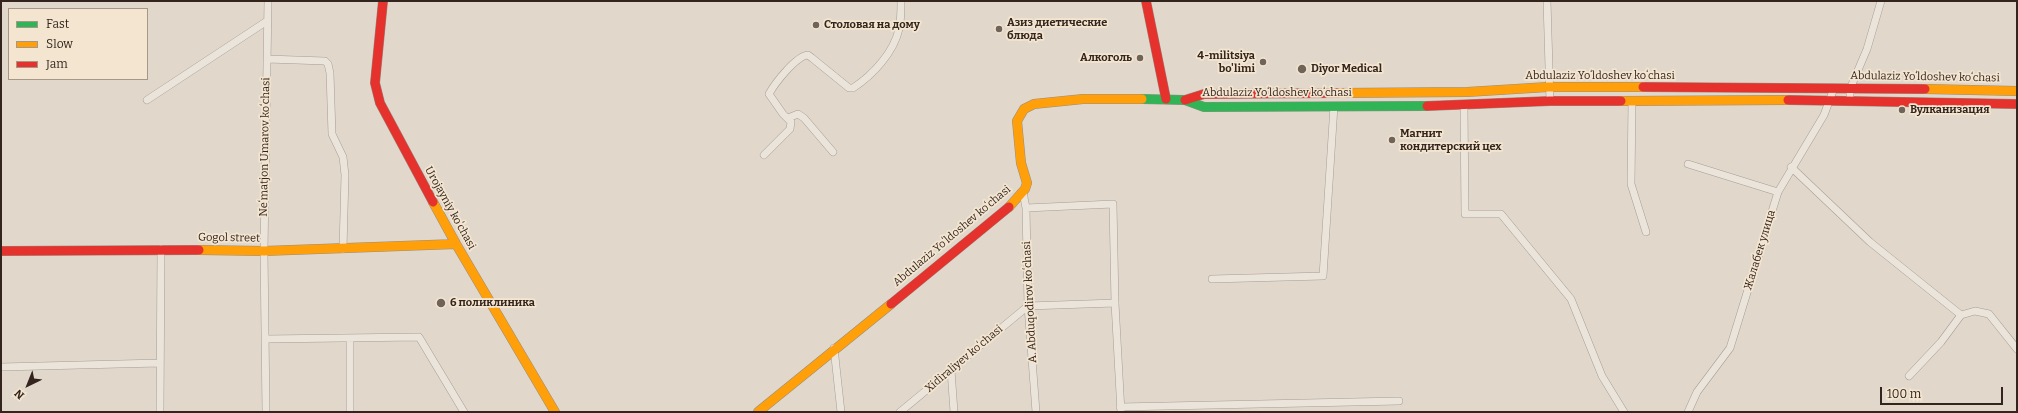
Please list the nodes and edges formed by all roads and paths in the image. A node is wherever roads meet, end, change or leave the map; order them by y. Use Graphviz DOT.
graph roads {
  1 [pos="268,1"];
  2 [pos="383,1"];
  3 [pos="902,1"];
  4 [pos="1146,1"];
  5 [pos="1547,1"];
  6 [pos="1882,1"];
  7 [pos="268,21"];
  8 [pos="267,59"];
  9 [pos="1548,87"];
  10 [pos="1834,88"];
  11 [pos="1850,89"];
  12 [pos="2017,91"];
  13 [pos="1358,93"];
  14 [pos="1166,99"];
  15 [pos="147,100"];
  16 [pos="1185,100"];
  17 [pos="1829,100"];
  18 [pos="1550,101"];
  19 [pos="1632,101"];
  20 [pos="1850,102"];
  21 [pos="2017,104"];
  22 [pos="1334,106"];
  23 [pos="1358,106"];
  24 [pos="1464,106"];
  25 [pos="788,118"];
  26 [pos="834,152"];
  27 [pos="764,155"];
  28 [pos="1688,164"];
  29 [pos="1792,167"];
  30 [pos="1023,192"];
  31 [pos="1778,192"];
  32 [pos="1026,208"];
  33 [pos="1646,232"];
  34 [pos="456,244"];
  35 [pos="161,249"];
  36 [pos="343,249"];
  37 [pos="1,251"];
  38 [pos="264,251"];
  39 [pos="1212,279"];
  40 [pos="1115,303"];
  41 [pos="1028,306"];
  42 [pos="1962,315"];
  43 [pos="350,338"];
  44 [pos="266,339"];
  45 [pos="834,348"];
  46 [pos="2017,350"];
  47 [pos="159,364"];
  48 [pos="1,366"];
  49 [pos="951,370"];
  50 [pos="1909,376"];
  51 [pos="1400,401"];
  52 [pos="1268,408"];
  53 [pos="1121,410"];
  54 [pos="160,412"];
  55 [pos="266,412"];
  56 [pos="350,412"];
  57 [pos="464,412"];
  58 [pos="555,412"];
  59 [pos="758,412"];
  60 [pos="842,412"];
  61 [pos="900,412"];
  62 [pos="954,412"];
  63 [pos="1036,412"];
  64 [pos="1624,412"];
  65 [pos="1688,412"];
  1 -- 7 [label="street, Neʻmatjon Umarov koʻchasi"];
  2 -- 34 [label="main road, Urоjayniy koʻchasi"];
  3 -- 25 [label="street"];
  4 -- 14 [label="main road"];
  5 -- 9 [label="street"];
  6 -- 11 [label="street"];
  7 -- 8 [label="street, Neʻmatjon Umarov koʻchasi"];
  7 -- 15 [label="street"];
  8 -- 36 [label="street"];
  8 -- 38 [label="street, Neʻmatjon Umarov koʻchasi"];
  9 -- 10 [label="main road, Abdulaziz Yoʻldoshev koʻchasi"];
  9 -- 13 [label="main road, Abdulaziz Yoʻldoshev koʻchasi"];
  9 -- 18 [label="street"];
  10 -- 11 [label="main road, Abdulaziz Yoʻldoshev koʻchasi"];
  10 -- 17 [label="street, Жалабек улица"];
  11 -- 12 [label="main road, Abdulaziz Yoʻldoshev koʻchasi"];
  11 -- 20 [label="street"];
  13 -- 16 [label="main road, Abdulaziz Yoʻldoshev koʻchasi"];
  13 -- 23 [label="main road"];
  14 -- 16 [label="main road, Abdulaziz Yoʻldoshev koʻchasi"];
  14 -- 30 [label="main road, Abdulaziz Yoʻldoshev koʻchasi"];
  16 -- 22 [label="main road, Abdulaziz Yoʻldoshev koʻchasi"];
  17 -- 19 [label="main road, Abdulaziz Yoʻldoshev koʻchasi"];
  17 -- 20 [label="main road, Abdulaziz Yoʻldoshev koʻchasi"];
  17 -- 29 [label="street, Жалабек улица"];
  18 -- 19 [label="main road, Abdulaziz Yoʻldoshev koʻchasi"];
  18 -- 24 [label="main road, Abdulaziz Yoʻldoshev koʻchasi"];
  19 -- 33 [label="street"];
  20 -- 21 [label="main road, Abdulaziz Yoʻldoshev koʻchasi"];
  22 -- 23 [label="main road, Abdulaziz Yoʻldoshev koʻchasi"];
  22 -- 39 [label="street"];
  23 -- 24 [label="main road, Abdulaziz Yoʻldoshev koʻchasi"];
  24 -- 64 [label="street"];
  25 -- 26 [label="street"];
  25 -- 27 [label="street"];
  28 -- 31 [label="street"];
  29 -- 31 [label="street, Жалабек улица"];
  29 -- 42 [label="street"];
  30 -- 32 [label="street, A. Abduqodirov koʻchasi"];
  30 -- 45 [label="main road, Abdulaziz Yoʻldoshev koʻchasi"];
  31 -- 65 [label="street, Жалабек улица"];
  32 -- 40 [label="street"];
  32 -- 41 [label="street, A. Abduqodirov koʻchasi"];
  34 -- 36 [label="main road, Gogol street"];
  34 -- 58 [label="main road, Urоjayniy koʻchasi"];
  35 -- 37 [label="main road, Gogol street"];
  35 -- 38 [label="main road, Gogol street"];
  35 -- 47 [label="street"];
  36 -- 38 [label="main road, Gogol street"];
  38 -- 44 [label="street, Neʻmatjon Umarov koʻchasi"];
  40 -- 41 [label="street"];
  40 -- 53 [label="street"];
  41 -- 49 [label="street, Xidiraliyev koʻchasi"];
  41 -- 63 [label="street, A. Abduqodirov koʻchasi"];
  42 -- 46 [label="street"];
  42 -- 50 [label="street"];
  43 -- 44 [label="street"];
  43 -- 56 [label="street"];
  43 -- 57 [label="street"];
  44 -- 55 [label="street, Neʻmatjon Umarov koʻchasi"];
  45 -- 59 [label="main road, Abdulaziz Yoʻldoshev koʻchasi"];
  45 -- 60 [label="street"];
  47 -- 48 [label="street"];
  47 -- 54 [label="street"];
  49 -- 61 [label="street, Xidiraliyev koʻchasi"];
  49 -- 62 [label="street"];
  51 -- 52 [label="street"];
  52 -- 53 [label="street"];
}
